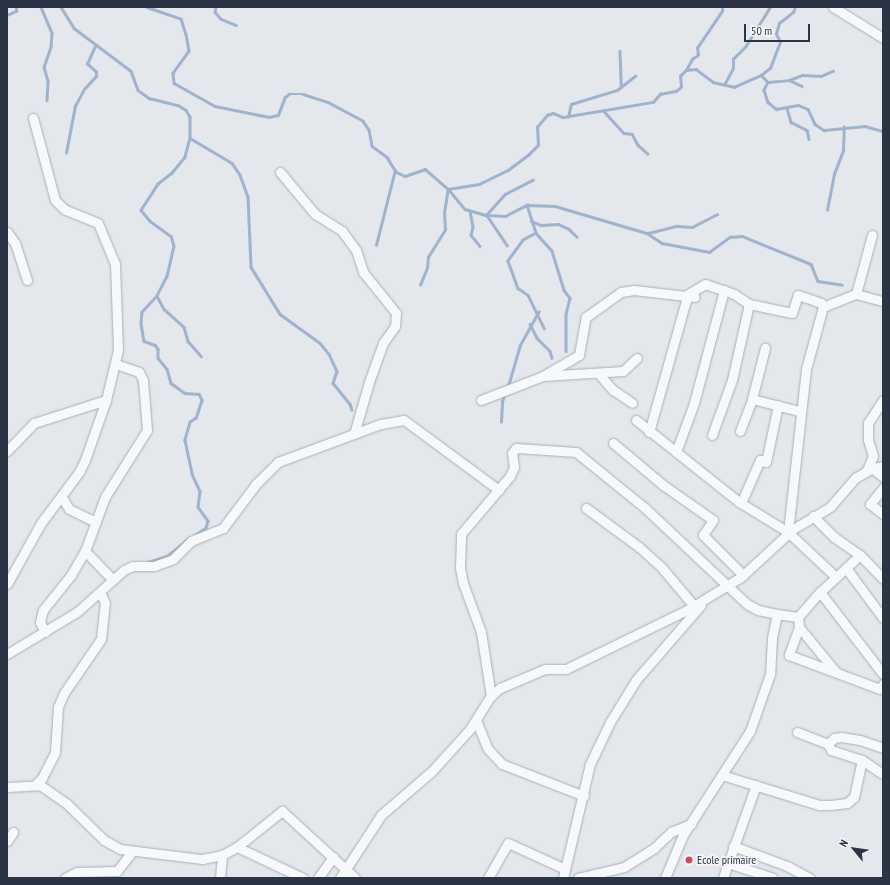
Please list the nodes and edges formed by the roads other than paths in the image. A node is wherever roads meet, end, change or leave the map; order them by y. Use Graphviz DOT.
graph roads {
  1 [pos="833,7"];
  2 [pos="883,38"];
  3 [pos="33,118"];
  4 [pos="280,172"];
  5 [pos="7,232"];
  6 [pos="872,236"];
  7 [pos="27,280"];
  8 [pos="724,290"];
  9 [pos="856,294"];
  10 [pos="690,296"];
  11 [pos="883,301"];
  12 [pos="749,304"];
  13 [pos="823,307"];
  14 [pos="765,348"];
  15 [pos="637,358"];
  16 [pos="116,364"];
  17 [pos="598,373"];
  18 [pos="543,376"];
  19 [pos="752,399"];
  20 [pos="106,400"];
  21 [pos="481,400"];
  22 [pos="883,400"];
  23 [pos="632,403"];
  24 [pos="778,405"];
  25 [pos="799,411"];
  26 [pos="636,420"];
  27 [pos="740,431"];
  28 [pos="649,432"];
  29 [pos="354,434"];
  30 [pos="712,435"];
  31 [pos="614,443"];
  32 [pos="7,452"];
  33 [pos="676,452"];
  34 [pos="883,466"];
  35 [pos="870,469"];
  36 [pos="883,477"];
  37 [pos="883,488"];
  38 [pos="499,490"];
  39 [pos="61,496"];
  40 [pos="741,503"];
  41 [pos="586,508"];
  42 [pos="883,514"];
  43 [pos="813,516"];
  44 [pos="96,522"];
  45 [pos="788,532"];
  46 [pos="84,551"];
  47 [pos="860,554"];
  48 [pos="846,568"];
  49 [pos="743,575"];
  50 [pos="836,577"];
  51 [pos="112,579"];
  52 [pos="883,579"];
  53 [pos="7,584"];
  54 [pos="729,585"];
  55 [pos="100,592"];
  56 [pos="820,592"];
  57 [pos="707,598"];
  58 [pos="694,606"];
  59 [pos="777,614"];
  60 [pos="798,618"];
  61 [pos="883,618"];
  62 [pos="799,627"];
  63 [pos="45,632"];
  64 [pos="7,654"];
  65 [pos="835,672"];
  66 [pos="883,674"];
  67 [pos="883,684"];
  68 [pos="491,696"];
  69 [pos="476,720"];
  70 [pos="797,732"];
  71 [pos="828,744"];
  72 [pos="883,748"];
  73 [pos="862,760"];
  74 [pos="883,774"];
  75 [pos="722,775"];
  76 [pos="36,784"];
  77 [pos="756,785"];
  78 [pos="7,787"];
  79 [pos="584,796"];
  80 [pos="691,824"];
  81 [pos="13,832"];
  82 [pos="7,841"];
  83 [pos="237,846"];
  84 [pos="733,846"];
  85 [pos="132,852"];
  86 [pos="222,855"];
  87 [pos="333,858"];
  88 [pos="728,863"];
  89 [pos="342,874"];
  90 [pos="564,874"];
  91 [pos="65,878"];
  92 [pos="220,878"];
  93 [pos="303,878"];
  94 [pos="318,878"];
  95 [pos="356,878"];
  96 [pos="488,878"];
  97 [pos="578,878"];
  98 [pos="665,878"];
  99 [pos="723,878"];
  100 [pos="774,878"];
  101 [pos="810,878"];
  1 -- 2 [label="street"];
  3 -- 16 [label="street"];
  4 -- 29 [label="street"];
  5 -- 7 [label="street"];
  6 -- 9 [label="street"];
  8 -- 10 [label="street"];
  8 -- 12 [label="street"];
  8 -- 33 [label="street"];
  9 -- 11 [label="street"];
  9 -- 13 [label="street"];
  10 -- 18 [label="street"];
  10 -- 28 [label="street"];
  12 -- 13 [label="street"];
  12 -- 30 [label="street"];
  13 -- 25 [label="street"];
  14 -- 19 [label="street"];
  15 -- 17 [label="street"];
  16 -- 20 [label="street"];
  16 -- 44 [label="street"];
  17 -- 18 [label="street"];
  17 -- 23 [label="street"];
  18 -- 21 [label="street"];
  19 -- 24 [label="street"];
  19 -- 27 [label="street"];
  20 -- 32 [label="street"];
  20 -- 39 [label="street"];
  22 -- 35 [label="street"];
  24 -- 25 [label="street"];
  24 -- 40 [label="street"];
  25 -- 45 [label="street"];
  26 -- 28 [label="street"];
  28 -- 33 [label="street"];
  29 -- 38 [label="street"];
  29 -- 51 [label="street"];
  31 -- 49 [label="street"];
  33 -- 40 [label="street"];
  34 -- 35 [label="street"];
  35 -- 36 [label="street"];
  35 -- 43 [label="street"];
  37 -- 42 [label="street"];
  38 -- 54 [label="street"];
  38 -- 68 [label="street"];
  39 -- 44 [label="street"];
  39 -- 53 [label="street"];
  40 -- 45 [label="street"];
  41 -- 58 [label="street"];
  43 -- 45 [label="street"];
  43 -- 47 [label="street"];
  44 -- 46 [label="street"];
  45 -- 49 [label="street"];
  45 -- 50 [label="street"];
  46 -- 51 [label="street"];
  46 -- 63 [label="street"];
  47 -- 48 [label="street"];
  47 -- 52 [label="street"];
  48 -- 50 [label="street"];
  48 -- 61 [label="street"];
  49 -- 54 [label="street"];
  50 -- 56 [label="street"];
  51 -- 55 [label="street"];
  54 -- 57 [label="street"];
  54 -- 59 [label="street"];
  55 -- 63 [label="street"];
  55 -- 76 [label="street"];
  56 -- 60 [label="street"];
  56 -- 66 [label="street"];
  57 -- 58 [label="street"];
  57 -- 79 [label="street"];
  58 -- 68 [label="street"];
  59 -- 60 [label="street"];
  59 -- 75 [label="street"];
  60 -- 62 [label="street"];
  62 -- 65 [label="street"];
  62 -- 65 [label="street"];
  63 -- 64 [label="street"];
  65 -- 67 [label="street"];
  68 -- 69 [label="street"];
  69 -- 79 [label="street"];
  69 -- 89 [label="street"];
  70 -- 71 [label="street"];
  71 -- 72 [label="street"];
  71 -- 73 [label="street"];
  73 -- 74 [label="street"];
  73 -- 77 [label="street"];
  75 -- 77 [label="street"];
  75 -- 80 [label="street"];
  76 -- 78 [label="street"];
  76 -- 85 [label="street"];
  77 -- 84 [label="street"];
  79 -- 90 [label="street"];
  80 -- 97 [label="street"];
  80 -- 98 [label="street"];
  81 -- 82 [label="street"];
  83 -- 86 [label="street"];
  83 -- 87 [label="street"];
  83 -- 93 [label="street"];
  84 -- 88 [label="street"];
  84 -- 101 [label="street"];
  85 -- 86 [label="street"];
  85 -- 91 [label="street"];
  86 -- 92 [label="street"];
  87 -- 89 [label="street"];
  87 -- 94 [label="street"];
  88 -- 99 [label="street"];
  88 -- 100 [label="street"];
  89 -- 95 [label="street"];
  90 -- 96 [label="street"];
}
